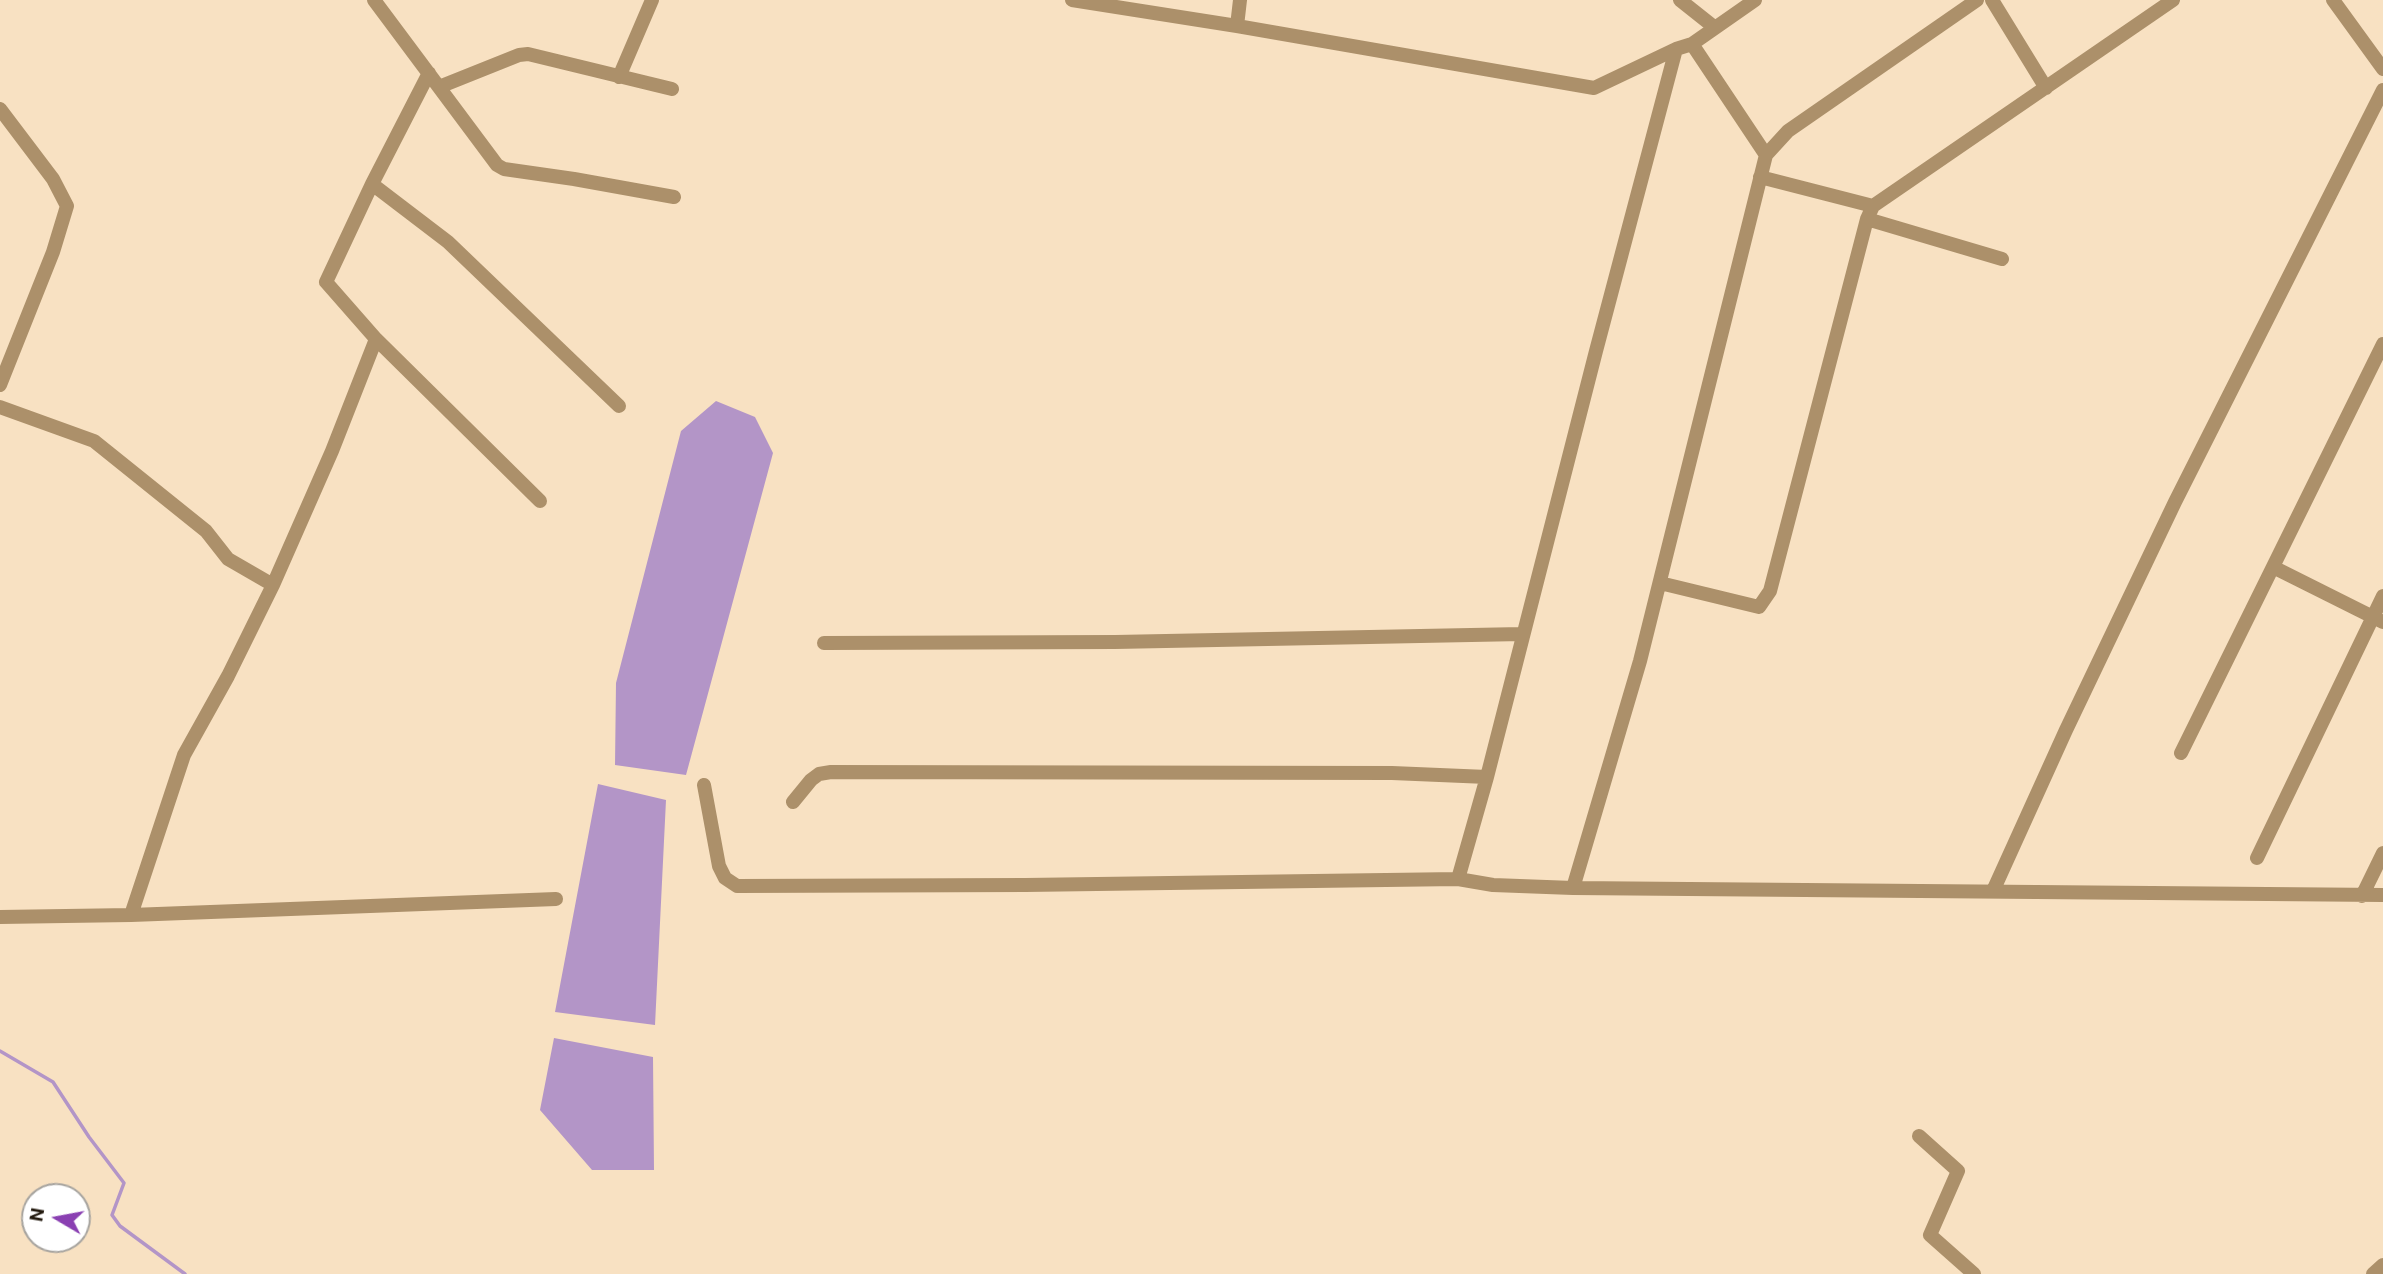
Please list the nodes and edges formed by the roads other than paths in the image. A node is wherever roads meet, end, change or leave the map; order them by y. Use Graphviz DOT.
graph roads {
  1 [pos="374,0"];
  2 [pos="652,0"];
  3 [pos="1072,0"];
  4 [pos="1240,0"];
  5 [pos="1681,0"];
  6 [pos="1755,0"];
  7 [pos="1977,0"];
  8 [pos="1992,0"];
  9 [pos="2173,0"];
  10 [pos="2333,0"];
  11 [pos="1237,26"];
  12 [pos="1714,27"];
  13 [pos="1692,44"];
  14 [pos="1676,49"];
  15 [pos="2383,69"];
  16 [pos="429,73"];
  17 [pos="619,77"];
  18 [pos="439,87"];
  19 [pos="2046,88"];
  20 [pos="672,89"];
  21 [pos="2383,90"];
  22 [pos="0,109"];
  23 [pos="1766,155"];
  24 [pos="1760,177"];
  25 [pos="372,184"];
  26 [pos="674,197"];
  27 [pos="1870,213"];
  28 [pos="2003,260"];
  29 [pos="376,339"];
  30 [pos="2383,344"];
  31 [pos="0,385"];
  32 [pos="620,406"];
  33 [pos="0,407"];
  34 [pos="540,501"];
  35 [pos="2273,566"];
  36 [pos="1660,583"];
  37 [pos="273,585"];
  38 [pos="2383,596"];
  39 [pos="2378,619"];
  40 [pos="1522,634"];
  41 [pos="824,643"];
  42 [pos="2181,753"];
  43 [pos="1487,777"];
  44 [pos="704,785"];
  45 [pos="793,802"];
  46 [pos="2383,853"];
  47 [pos="2257,858"];
  48 [pos="1458,879"];
  49 [pos="1573,888"];
  50 [pos="1993,891"];
  51 [pos="2383,895"];
  52 [pos="2362,896"];
  53 [pos="556,899"];
  54 [pos="131,915"];
  55 [pos="0,917"];
  56 [pos="1919,1136"];
  57 [pos="2383,1265"];
  58 [pos="1974,1274"];
  59 [pos="2373,1274"];
  1 -- 16 [label="street"];
  2 -- 17 [label="street"];
  3 -- 11 [label="street"];
  4 -- 11 [label="street"];
  5 -- 12 [label="street"];
  6 -- 12 [label="street"];
  7 -- 23 [label="street"];
  8 -- 19 [label="street"];
  9 -- 19 [label="street"];
  10 -- 15 [label="street"];
  11 -- 14 [label="street"];
  12 -- 13 [label="street"];
  13 -- 14 [label="street"];
  13 -- 23 [label="street"];
  14 -- 40 [label="street"];
  16 -- 18 [label="street"];
  16 -- 25 [label="street"];
  17 -- 18 [label="street"];
  17 -- 20 [label="street"];
  18 -- 26 [label="street"];
  19 -- 27 [label="street"];
  21 -- 50 [label="street"];
  22 -- 31 [label="street"];
  23 -- 24 [label="street"];
  24 -- 27 [label="street"];
  24 -- 36 [label="street"];
  25 -- 29 [label="street"];
  25 -- 32 [label="street"];
  27 -- 28 [label="street"];
  27 -- 36 [label="street"];
  29 -- 34 [label="street"];
  29 -- 37 [label="street"];
  30 -- 35 [label="street"];
  33 -- 37 [label="street"];
  35 -- 39 [label="street"];
  35 -- 42 [label="street"];
  36 -- 49 [label="street"];
  37 -- 54 [label="street"];
  38 -- 39 [label="street"];
  39 -- 47 [label="street"];
  40 -- 41 [label="street"];
  40 -- 43 [label="street"];
  43 -- 45 [label="street"];
  43 -- 48 [label="street"];
  44 -- 48 [label="street"];
  46 -- 52 [label="street"];
  48 -- 49 [label="street"];
  49 -- 50 [label="street"];
  50 -- 52 [label="street"];
  51 -- 52 [label="street"];
  53 -- 54 [label="street"];
  54 -- 55 [label="street"];
  56 -- 58 [label="street"];
  57 -- 59 [label="street"];
}
